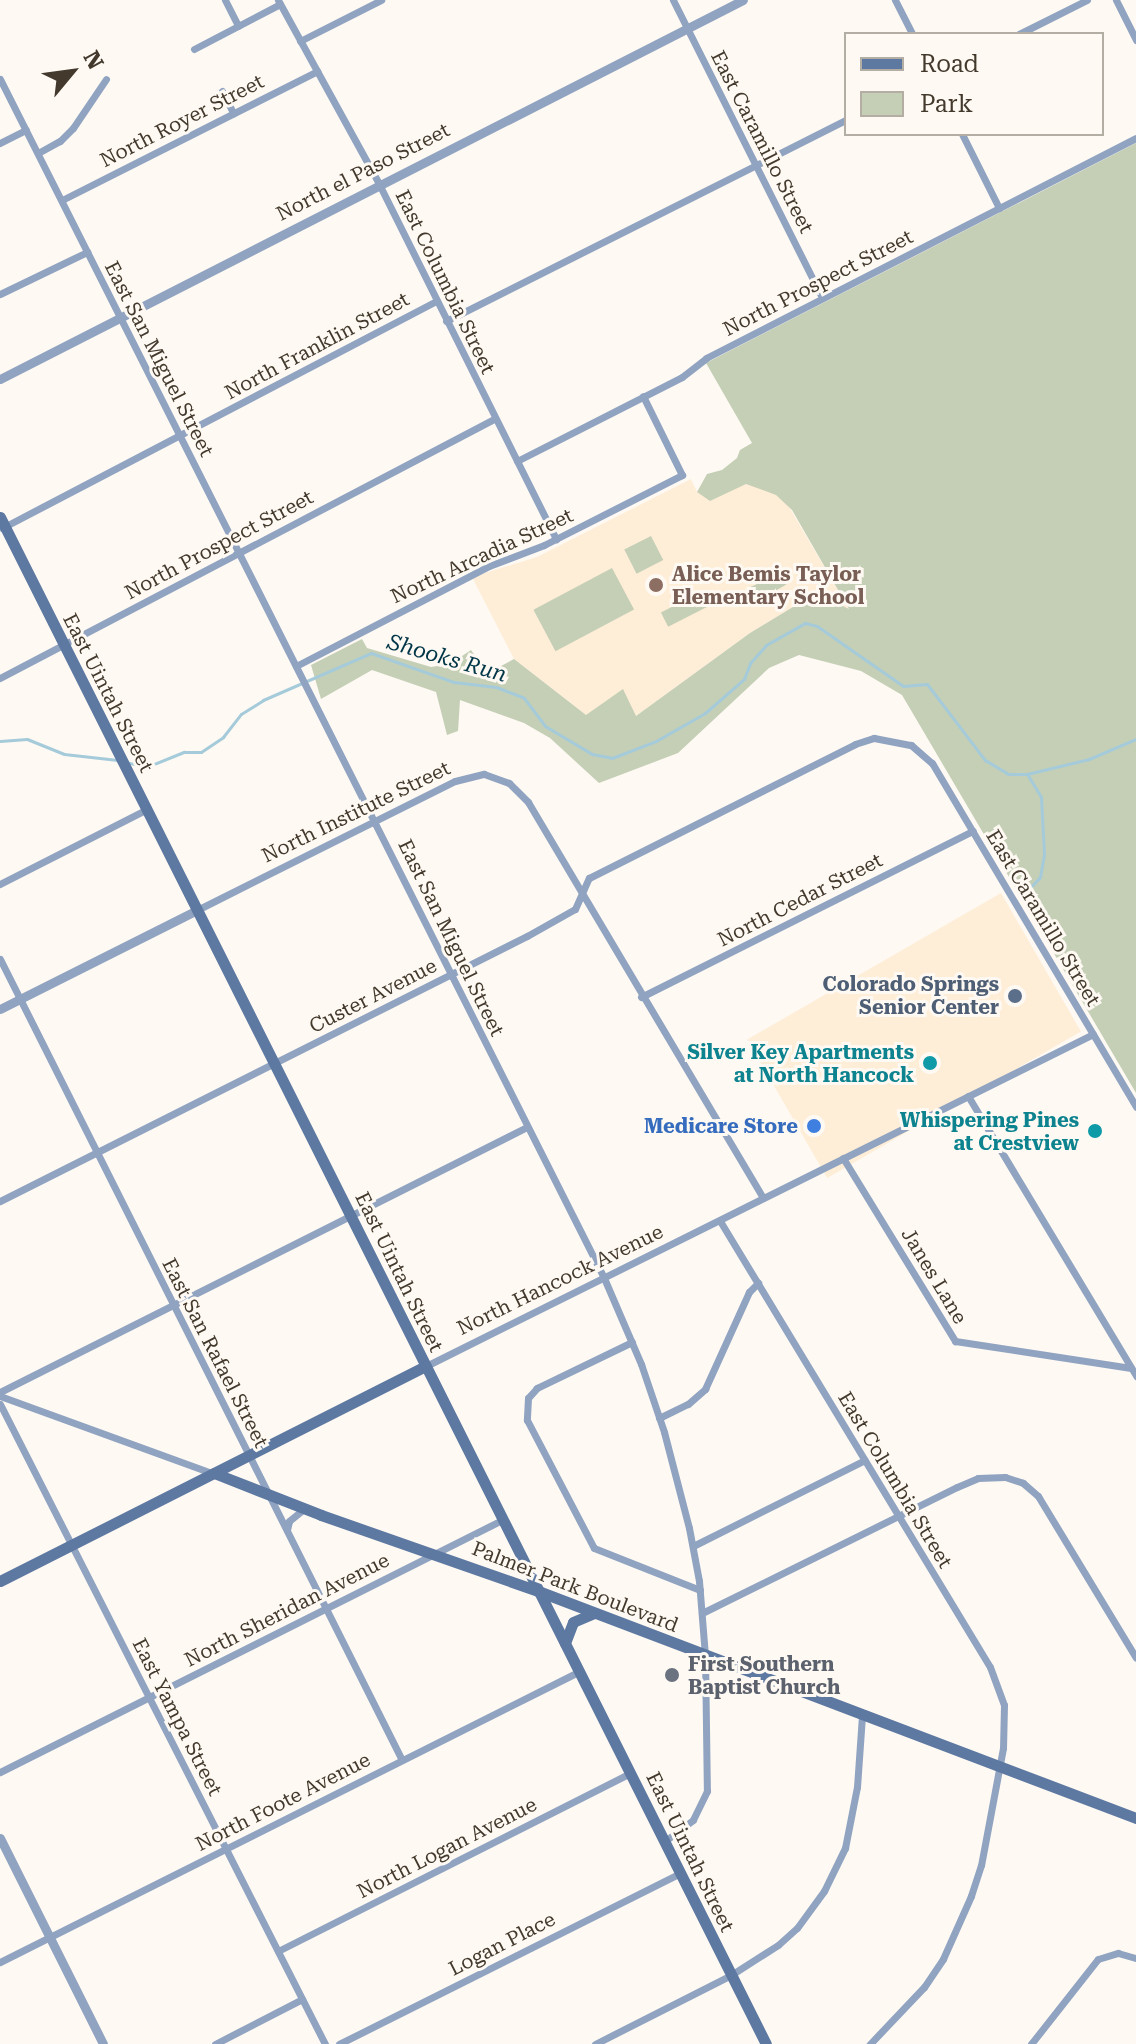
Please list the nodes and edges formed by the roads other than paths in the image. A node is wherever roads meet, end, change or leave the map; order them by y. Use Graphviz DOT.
graph roads {
  1 [pos="225,0"];
  2 [pos="381,0"];
  3 [pos="673,0"];
  4 [pos="743,0"];
  5 [pos="895,0"];
  6 [pos="1087,0"];
  7 [pos="1116,0"];
  8 [pos="279,2"];
  9 [pos="238,26"];
  10 [pos="687,28"];
  11 [pos="911,32"];
  12 [pos="1023,32"];
  13 [pos="1136,40"];
  14 [pos="300,41"];
  15 [pos="194,49"];
  16 [pos="317,71"];
  17 [pos="0,79"];
  18 [pos="106,79"];
  19 [pos="222,91"];
  20 [pos="233,113"];
  21 [pos="844,121"];
  22 [pos="26,130"];
  23 [pos="963,136"];
  24 [pos="1136,138"];
  25 [pos="0,143"];
  26 [pos="38,153"];
  27 [pos="756,165"];
  28 [pos="379,184"];
  29 [pos="62,200"];
  30 [pos="999,208"];
  31 [pos="87,252"];
  32 [pos="0,294"];
  33 [pos="822,298"];
  34 [pos="436,301"];
  35 [pos="121,315"];
  36 [pos="446,321"];
  37 [pos="0,379"];
  38 [pos="643,396"];
  39 [pos="494,419"];
  40 [pos="180,435"];
  41 [pos="517,461"];
  42 [pos="2,524"];
  43 [pos="556,539"];
  44 [pos="239,553"];
  45 [pos="63,645"];
  46 [pos="296,666"];
  47 [pos="0,678"];
  48 [pos="917,749"];
  49 [pos="147,809"];
  50 [pos="375,822"];
  51 [pos="973,831"];
  52 [pos="0,884"];
  53 [pos="580,891"];
  54 [pos="197,910"];
  55 [pos="0,959"];
  56 [pos="451,974"];
  57 [pos="641,997"];
  58 [pos="20,999"];
  59 [pos="0,1009"];
  60 [pos="1093,1034"];
  61 [pos="275,1063"];
  62 [pos="968,1096"];
  63 [pos="1136,1107"];
  64 [pos="527,1127"];
  65 [pos="97,1153"];
  66 [pos="843,1158"];
  67 [pos="763,1198"];
  68 [pos="0,1201"];
  69 [pos="350,1215"];
  70 [pos="720,1221"];
  71 [pos="604,1278"];
  72 [pos="758,1283"];
  73 [pos="173,1304"];
  74 [pos="632,1342"];
  75 [pos="426,1366"];
  76 [pos="1131,1368"];
  77 [pos="1136,1376"];
  78 [pos="0,1394"];
  79 [pos="0,1404"];
  80 [pos="659,1418"];
  81 [pos="248,1455"];
  82 [pos="865,1460"];
  83 [pos="214,1473"];
  84 [pos="269,1496"];
  85 [pos="304,1509"];
  86 [pos="898,1516"];
  87 [pos="502,1520"];
  88 [pos="287,1531"];
  89 [pos="70,1546"];
  90 [pos="693,1546"];
  91 [pos="435,1553"];
  92 [pos="0,1581"];
  93 [pos="700,1590"];
  94 [pos="538,1591"];
  95 [pos="326,1609"];
  96 [pos="594,1613"];
  97 [pos="702,1613"];
  98 [pos="565,1643"];
  99 [pos="705,1655"];
  100 [pos="1136,1658"];
  101 [pos="580,1671"];
  102 [pos="149,1698"];
  103 [pos="862,1715"];
  104 [pos="402,1760"];
  105 [pos="999,1767"];
  106 [pos="0,1772"];
  107 [pos="631,1773"];
  108 [pos="1136,1818"];
  109 [pos="0,1838"];
  110 [pos="665,1841"];
  111 [pos="227,1848"];
  112 [pos="680,1873"];
  113 [pos="50,1937"];
  114 [pos="278,1951"];
  115 [pos="1136,1958"];
  116 [pos="0,1962"];
  117 [pos="731,1975"];
  118 [pos="302,1999"];
  119 [pos="103,2044"];
  120 [pos="215,2044"];
  121 [pos="325,2044"];
  122 [pos="339,2044"];
  123 [pos="595,2044"];
  124 [pos="766,2044"];
  125 [pos="870,2044"];
  126 [pos="1031,2044"];
  1 -- 9 [label="street"];
  2 -- 14 [label="street"];
  3 -- 10 [label="street, East Caramillo Street"];
  4 -- 10 [label="street, North el Paso Street"];
  5 -- 11 [label="street"];
  6 -- 12 [label="street"];
  7 -- 13 [label="street"];
  8 -- 9 [label="street"];
  8 -- 14 [label="street, East Columbia Street"];
  9 -- 15 [label="street"];
  10 -- 27 [label="street, East Caramillo Street"];
  10 -- 28 [label="street, North el Paso Street"];
  14 -- 16 [label="street, East Columbia Street"];
  16 -- 20 [label="street, North Royer Street"];
  16 -- 28 [label="street, East Columbia Street"];
  17 -- 22 [label="street, East San Miguel Street"];
  18 -- 26 [label="street"];
  19 -- 20 [label="street"];
  20 -- 29 [label="street, North Royer Street"];
  21 -- 27 [label="street"];
  22 -- 25 [label="street"];
  22 -- 26 [label="street, East San Miguel Street"];
  23 -- 30 [label="street"];
  24 -- 30 [label="street, North Prospect Street"];
  26 -- 29 [label="street, East San Miguel Street"];
  27 -- 33 [label="street, East Caramillo Street"];
  27 -- 36 [label="street"];
  28 -- 34 [label="street, East Columbia Street"];
  28 -- 35 [label="street, North el Paso Street"];
  29 -- 31 [label="street, East San Miguel Street"];
  30 -- 33 [label="street, North Prospect Street"];
  31 -- 32 [label="street"];
  31 -- 35 [label="street, East San Miguel Street"];
  33 -- 38 [label="street, North Prospect Street"];
  34 -- 36 [label="street, East Columbia Street"];
  34 -- 40 [label="street, North Franklin Street"];
  35 -- 37 [label="street, North el Paso Street"];
  35 -- 40 [label="street, East San Miguel Street"];
  36 -- 39 [label="street, East Columbia Street"];
  38 -- 41 [label="street, North Prospect Street"];
  38 -- 43 [label="street, North Arcadia Street"];
  39 -- 41 [label="street, East Columbia Street"];
  39 -- 44 [label="street, North Prospect Street"];
  40 -- 42 [label="street, North Franklin Street"];
  40 -- 44 [label="street, East San Miguel Street"];
  41 -- 43 [label="street, East Columbia Street"];
  42 -- 45 [label="main road, East Uintah Street"];
  43 -- 46 [label="street, North Arcadia Street"];
  44 -- 45 [label="street, North Prospect Street"];
  44 -- 46 [label="street, East San Miguel Street"];
  45 -- 47 [label="street, North Prospect Street"];
  45 -- 49 [label="main road, East Uintah Street"];
  46 -- 50 [label="street, East San Miguel Street"];
  48 -- 51 [label="street, East Caramillo Street"];
  48 -- 53 [label="street, Custer Avenue"];
  49 -- 52 [label="street"];
  49 -- 54 [label="main road, East Uintah Street"];
  50 -- 53 [label="street, North Institute Street"];
  50 -- 54 [label="street, North Institute Street"];
  50 -- 56 [label="street, East San Miguel Street"];
  51 -- 57 [label="street, North Cedar Street"];
  51 -- 60 [label="street, East Caramillo Street"];
  53 -- 56 [label="street, Custer Avenue"];
  53 -- 57 [label="street, North Institute Street"];
  54 -- 58 [label="street, North Institute Street"];
  54 -- 61 [label="main road, East Uintah Street"];
  55 -- 58 [label="street, East San Rafael Street"];
  56 -- 61 [label="street, Custer Avenue"];
  56 -- 64 [label="street, East San Miguel Street"];
  57 -- 67 [label="street, North Institute Street"];
  58 -- 59 [label="street, North Institute Street"];
  58 -- 65 [label="street, East San Rafael Street"];
  60 -- 62 [label="street, North Hancock Avenue"];
  60 -- 63 [label="street, East Caramillo Street"];
  61 -- 65 [label="street, Custer Avenue"];
  61 -- 69 [label="main road, East Uintah Street"];
  62 -- 66 [label="street, North Hancock Avenue"];
  62 -- 76 [label="street"];
  64 -- 69 [label="street"];
  64 -- 71 [label="street, East San Miguel Street"];
  65 -- 68 [label="street, Custer Avenue"];
  65 -- 73 [label="street, East San Rafael Street"];
  66 -- 67 [label="street, North Hancock Avenue"];
  66 -- 76 [label="street, Janes Lane"];
  67 -- 70 [label="street, North Hancock Avenue"];
  69 -- 73 [label="street"];
  69 -- 75 [label="main road, East Uintah Street"];
  70 -- 71 [label="street, North Hancock Avenue"];
  70 -- 72 [label="street, East Columbia Street"];
  71 -- 74 [label="street, East San Miguel Street"];
  71 -- 75 [label="street, North Hancock Avenue"];
  72 -- 80 [label="street"];
  72 -- 82 [label="street, East Columbia Street"];
  73 -- 78 [label="street"];
  73 -- 81 [label="street, East San Rafael Street"];
  74 -- 80 [label="street, East San Miguel Street"];
  74 -- 93 [label="street"];
  75 -- 81 [label="main road, North Hancock Avenue"];
  75 -- 87 [label="main road, East Uintah Street"];
  76 -- 77 [label="street"];
  78 -- 83 [label="street, Palmer Park Boulevard"];
  79 -- 89 [label="street, East Yampa Street"];
  80 -- 90 [label="street, East San Miguel Street"];
  81 -- 83 [label="main road, North Hancock Avenue"];
  81 -- 84 [label="street, East San Rafael Street"];
  82 -- 86 [label="street, East Columbia Street"];
  82 -- 90 [label="street"];
  83 -- 84 [label="main road, Palmer Park Boulevard"];
  83 -- 89 [label="main road, North Hancock Avenue"];
  84 -- 85 [label="main road, Palmer Park Boulevard"];
  84 -- 88 [label="street, East San Rafael Street"];
  85 -- 88 [label="street"];
  85 -- 91 [label="main road, Palmer Park Boulevard"];
  86 -- 97 [label="street"];
  86 -- 100 [label="street"];
  86 -- 105 [label="street, East Columbia Street"];
  87 -- 91 [label="street, North Sheridan Avenue"];
  87 -- 94 [label="main road, East Uintah Street"];
  88 -- 95 [label="street, East San Rafael Street"];
  89 -- 92 [label="main road, North Hancock Avenue"];
  89 -- 102 [label="street, East Yampa Street"];
  90 -- 93 [label="street, East San Miguel Street"];
  91 -- 94 [label="main road, Palmer Park Boulevard"];
  91 -- 95 [label="street, North Sheridan Avenue"];
  93 -- 97 [label="street, East San Miguel Street"];
  94 -- 96 [label="main road, Palmer Park Boulevard"];
  94 -- 98 [label="main road, East Uintah Street"];
  95 -- 102 [label="street, North Sheridan Avenue"];
  95 -- 104 [label="street, East San Rafael Street"];
  96 -- 98 [label="main road"];
  96 -- 99 [label="main road, Palmer Park Boulevard"];
  97 -- 99 [label="street, East San Miguel Street"];
  98 -- 101 [label="main road, East Uintah Street"];
  99 -- 103 [label="main road, Palmer Park Boulevard"];
  99 -- 110 [label="street, East San Miguel Street"];
  101 -- 104 [label="street, North Foote Avenue"];
  101 -- 107 [label="main road, East Uintah Street"];
  102 -- 106 [label="street, North Sheridan Avenue"];
  102 -- 111 [label="street, East Yampa Street"];
  103 -- 105 [label="main road, Palmer Park Boulevard"];
  103 -- 117 [label="street"];
  104 -- 111 [label="street, North Foote Avenue"];
  105 -- 108 [label="main road, Palmer Park Boulevard"];
  105 -- 125 [label="street, East Columbia Street"];
  107 -- 110 [label="main road, East Uintah Street"];
  107 -- 114 [label="street, North Logan Avenue"];
  109 -- 113 [label="street"];
  110 -- 112 [label="main road, East Uintah Street"];
  111 -- 113 [label="street, North Foote Avenue"];
  111 -- 114 [label="street, East Yampa Street"];
  112 -- 117 [label="main road, East Uintah Street"];
  112 -- 122 [label="street, Logan Place"];
  113 -- 116 [label="street, North Foote Avenue"];
  113 -- 119 [label="street"];
  114 -- 118 [label="street, East Yampa Street"];
  115 -- 126 [label="street"];
  117 -- 123 [label="street"];
  117 -- 124 [label="main road, East Uintah Street"];
  118 -- 120 [label="street"];
  118 -- 121 [label="street, East Yampa Street"];
}
